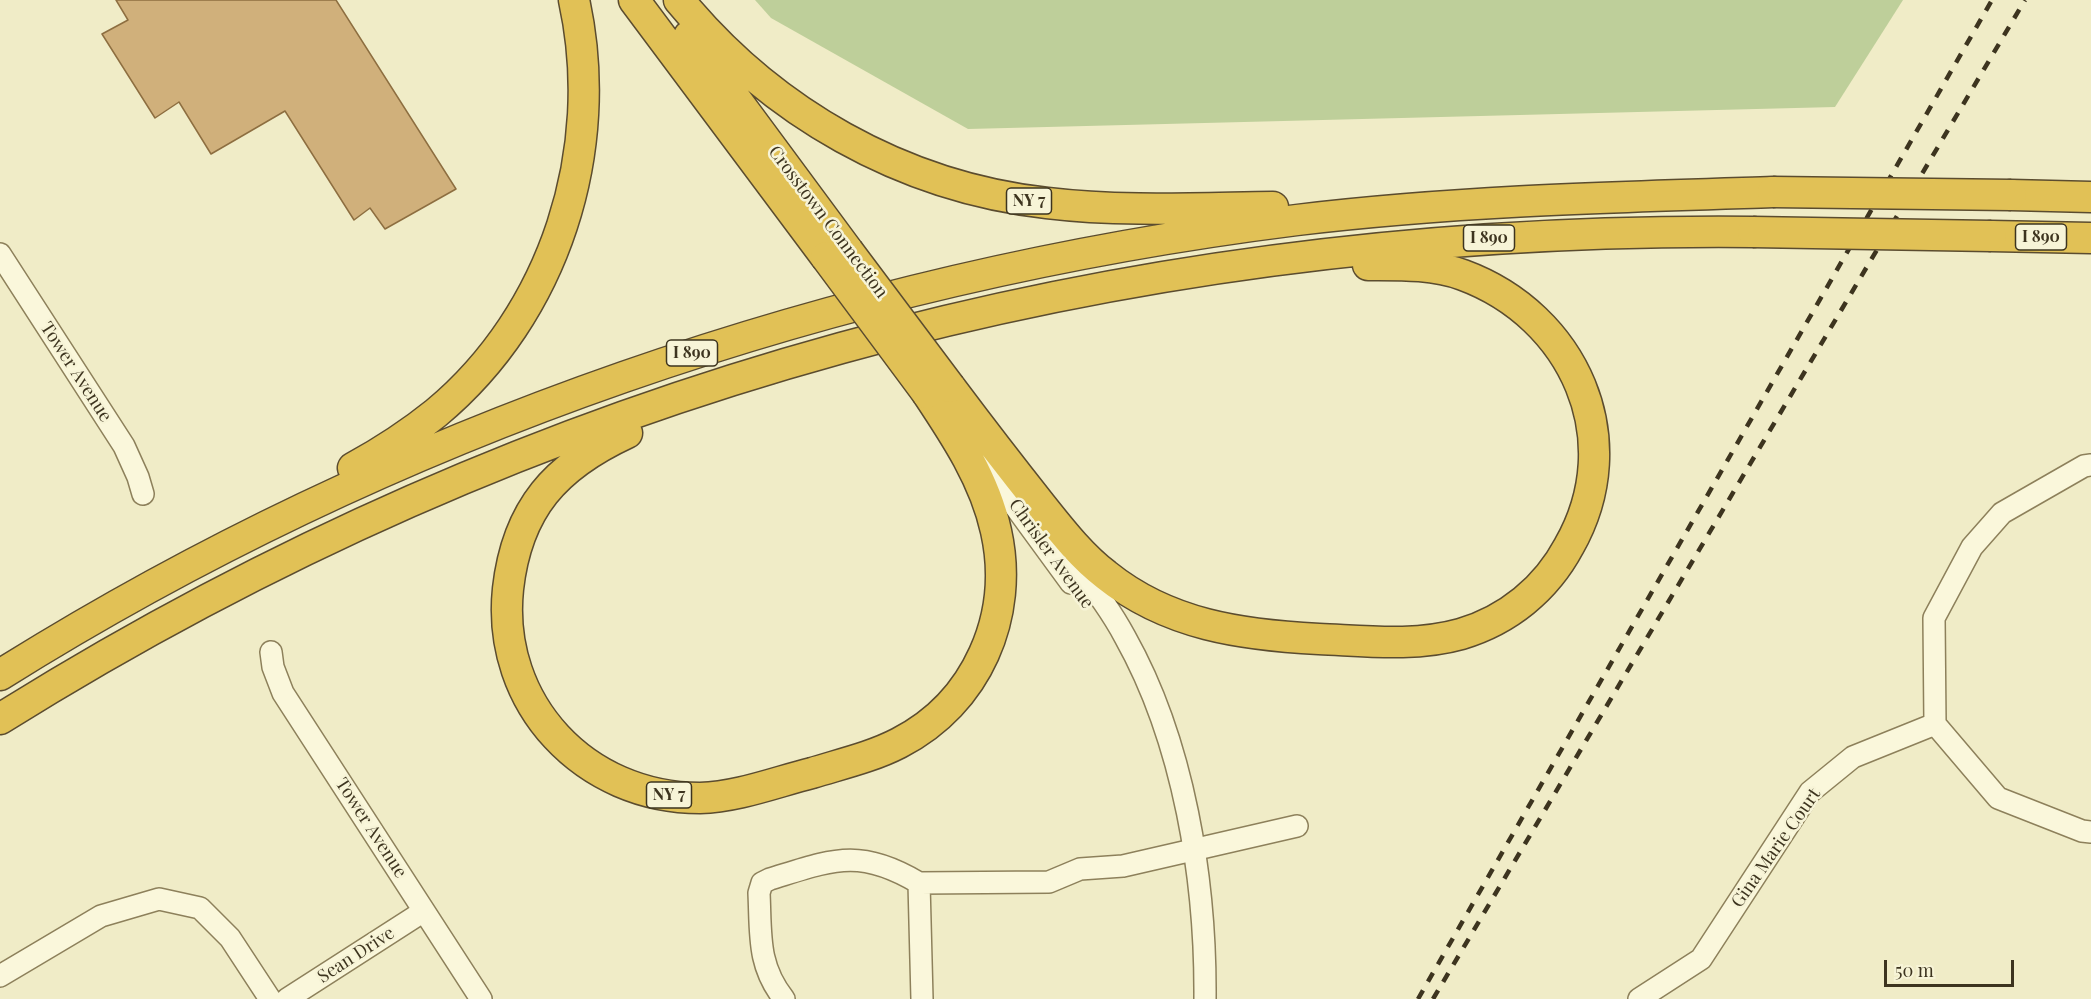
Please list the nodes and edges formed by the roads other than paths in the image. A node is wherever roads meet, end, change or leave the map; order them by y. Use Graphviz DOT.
graph roads {
  1 [pos="574,0"];
  2 [pos="634,0"];
  3 [pos="662,0"];
  4 [pos="679,0"];
  5 [pos="2091,197"];
  6 [pos="1441,206"];
  7 [pos="2091,238"];
  8 [pos="0,254"];
  9 [pos="837,254"];
  10 [pos="1227,266"];
  11 [pos="762,370"];
  12 [pos="938,390"];
  13 [pos="993,445"];
  14 [pos="2091,465"];
  15 [pos="142,494"];
  16 [pos="164,580"];
  17 [pos="271,652"];
  18 [pos="0,675"];
  19 [pos="0,719"];
  20 [pos="1935,724"];
  21 [pos="1162,725"];
  22 [pos="1297,826"];
  23 [pos="2087,831"];
  24 [pos="1195,851"];
  25 [pos="919,883"];
  26 [pos="424,911"];
  27 [pos="0,976"];
  28 [pos="270,999"];
  29 [pos="287,999"];
  30 [pos="481,999"];
  31 [pos="784,999"];
  32 [pos="922,999"];
  33 [pos="1205,999"];
  34 [pos="1638,999"];
  1 -- 16 [label="highway"];
  2 -- 9 [label="highway, Crosstown Connection / NY 7"];
  3 -- 9 [label="highway, Crosstown Connection"];
  4 -- 6 [label="highway, NY 7"];
  5 -- 6 [label="highway, I 890, bridge"];
  6 -- 16 [label="highway, I 890"];
  7 -- 10 [label="highway, I 890, bridge"];
  8 -- 15 [label="street, Tower Avenue"];
  9 -- 12 [label="highway, Crosstown Connection / NY 7, bridge"];
  10 -- 11 [label="highway, I 890"];
  10 -- 13 [label="highway, Crosstown Connection"];
  11 -- 12 [label="highway, NY 7"];
  11 -- 19 [label="highway, I 890"];
  12 -- 13 [label="highway, Crosstown Connection"];
  12 -- 21 [label="street, Chrisler Avenue"];
  13 -- 21 [label="street, Chrisler Avenue"];
  14 -- 20 [label="street"];
  16 -- 18 [label="highway, I 890"];
  17 -- 26 [label="street, Tower Avenue"];
  20 -- 23 [label="street"];
  20 -- 34 [label="street, Gina Marie Court"];
  21 -- 24 [label="street, Chrisler Avenue"];
  22 -- 24 [label="street"];
  24 -- 25 [label="street"];
  24 -- 33 [label="street, Chrisler Avenue"];
  25 -- 31 [label="street"];
  25 -- 32 [label="street"];
  26 -- 29 [label="street, Sean Drive"];
  26 -- 30 [label="street, Tower Avenue"];
  27 -- 28 [label="street"];
}
